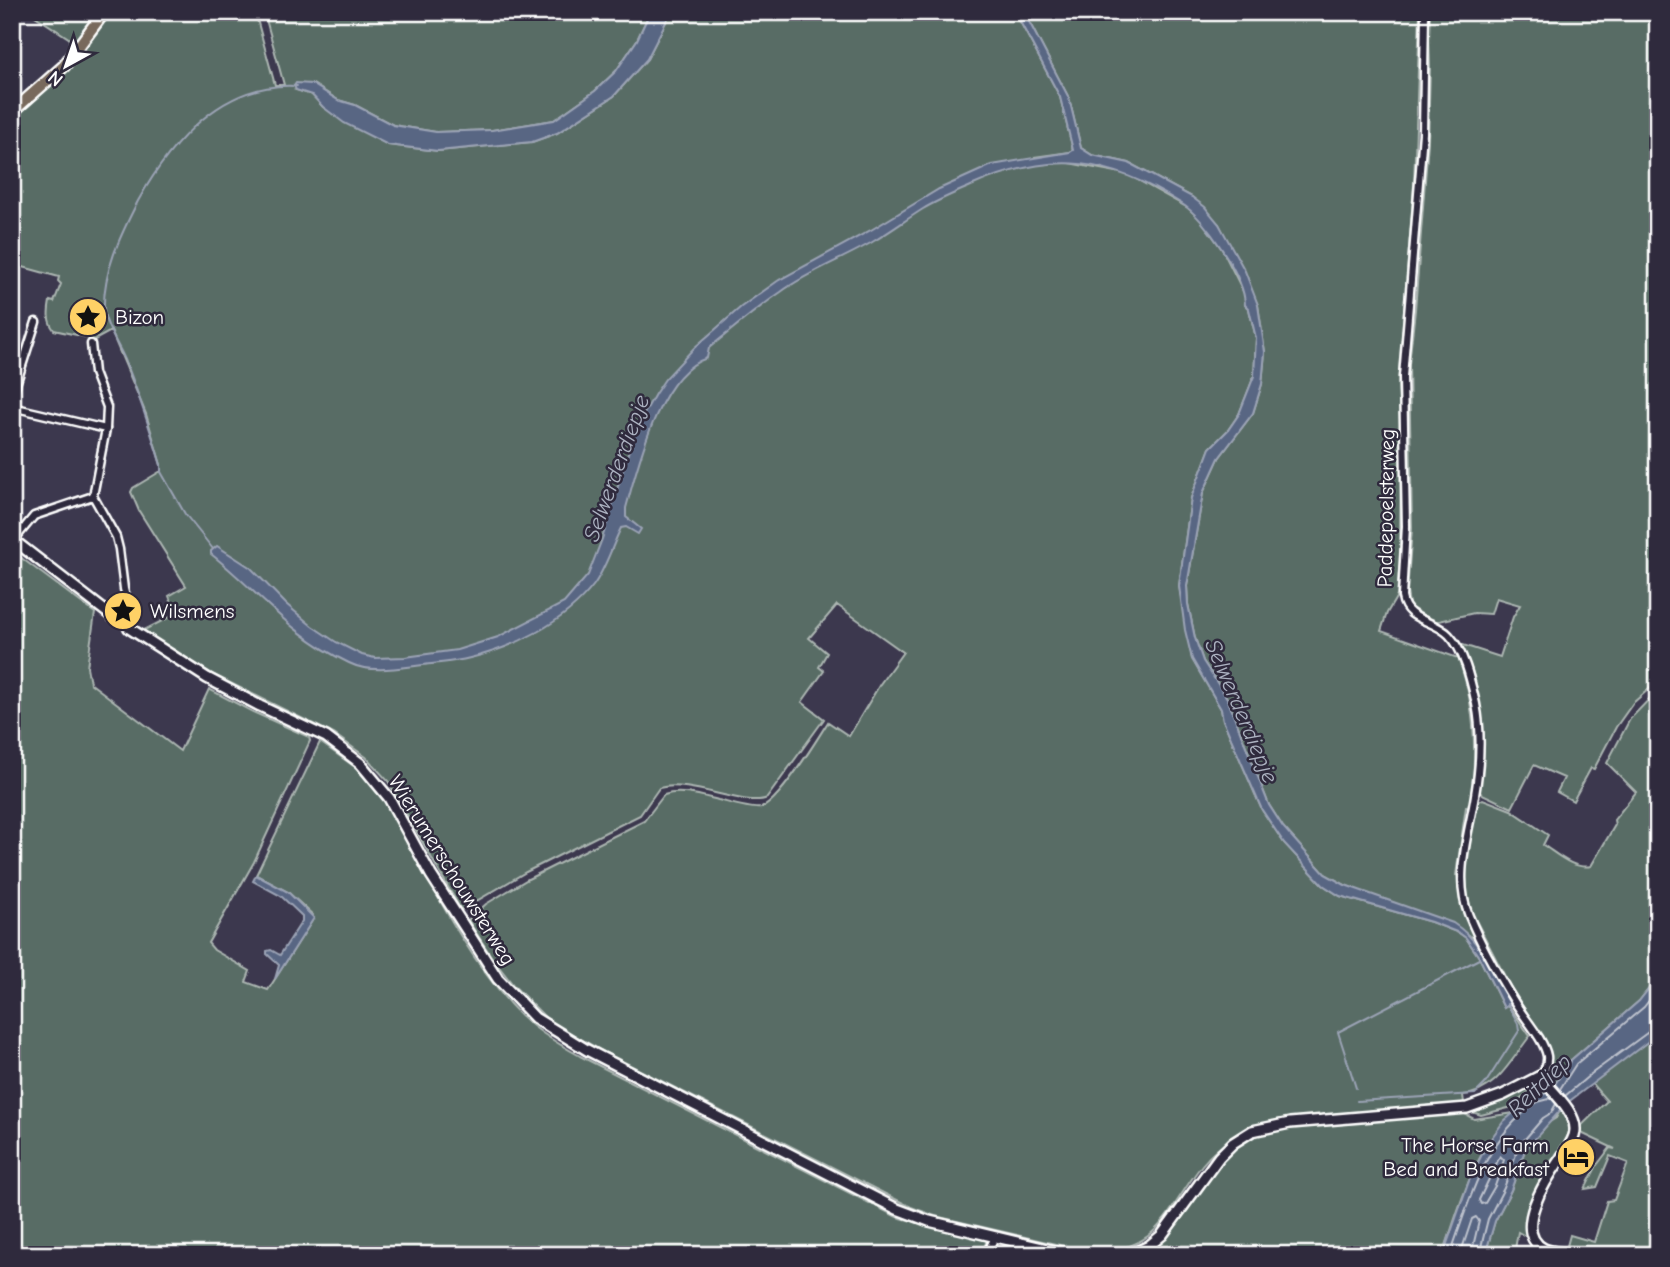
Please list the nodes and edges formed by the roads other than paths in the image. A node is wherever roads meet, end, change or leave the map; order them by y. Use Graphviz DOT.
graph roads {
  1 [pos="104,12"];
  2 [pos="1424,12"];
  3 [pos="12,111"];
  4 [pos="36,322"];
  5 [pos="91,344"];
  6 [pos="12,397"];
  7 [pos="12,407"];
  8 [pos="106,429"];
  9 [pos="93,496"];
  10 [pos="13,539"];
  11 [pos="125,621"];
  12 [pos="1541,1076"];
  13 [pos="995,1237"];
  14 [pos="1536,1242"];
  15 [pos="986,1255"];
  16 [pos="1072,1255"];
  17 [pos="1130,1255"];
  18 [pos="1534,1255"];
  19 [pos="1576,1255"];
  1 -- 3 [label="main road"];
  2 -- 12 [label="street, Paddepoelsterweg"];
  4 -- 6 [label="street"];
  5 -- 8 [label="street"];
  7 -- 8 [label="street"];
  8 -- 9 [label="street"];
  9 -- 10 [label="street"];
  9 -- 11 [label="street"];
  10 -- 11 [label="street, Wierumerschouwsterweg"];
  11 -- 13 [label="street, Wierumerschouwsterweg"];
  12 -- 14 [label="street"];
  12 -- 17 [label="street"];
  13 -- 15 [label="street"];
  13 -- 16 [label="street, Wierumerschouwsterweg"];
  14 -- 18 [label="street"];
  14 -- 19 [label="street"];
}
